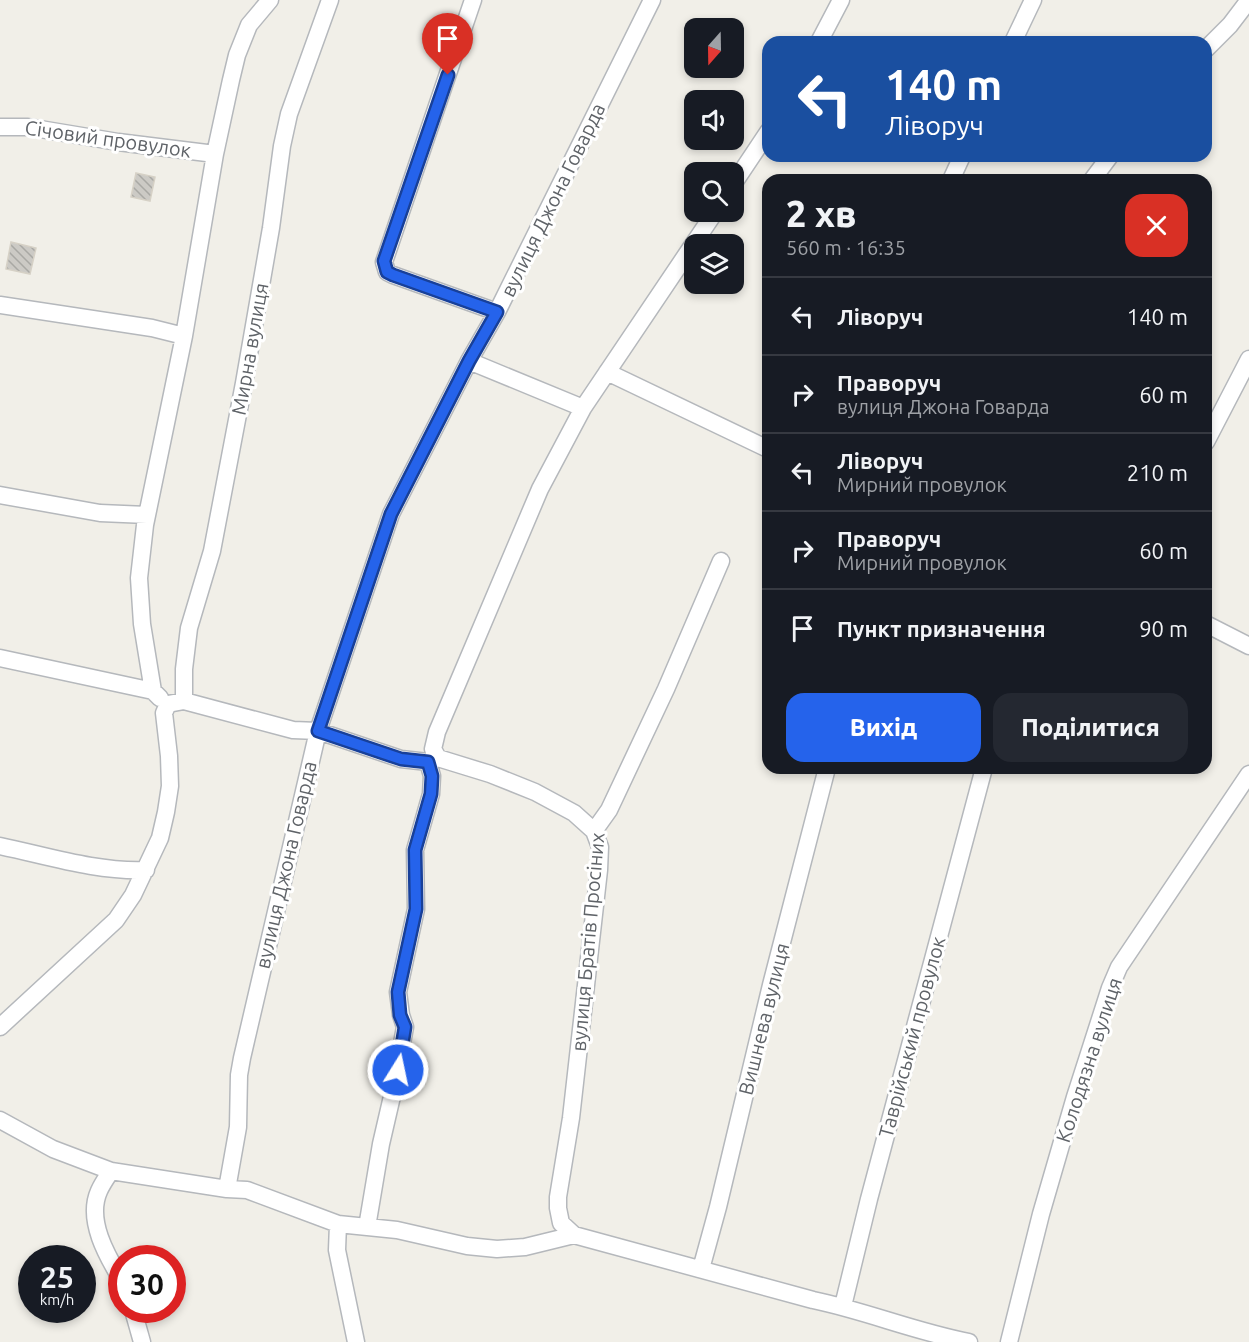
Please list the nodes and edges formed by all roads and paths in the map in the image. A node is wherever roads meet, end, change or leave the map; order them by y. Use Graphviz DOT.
graph roads {
  1 [pos="270,0"];
  2 [pos="330,0"];
  3 [pos="473,0"];
  4 [pos="652,0"];
  5 [pos="841,0"];
  6 [pos="1033,0"];
  7 [pos="1249,0"];
  8 [pos="822,36"];
  9 [pos="1016,36"];
  10 [pos="1212,43"];
  11 [pos="0,127"];
  12 [pos="762,141"];
  13 [pos="215,154"];
  14 [pos="744,168"];
  15 [pos="708,222"];
  16 [pos="0,305"];
  17 [pos="497,312"];
  18 [pos="184,336"];
  19 [pos="1249,359"];
  20 [pos="469,361"];
  21 [pos="607,372"];
  22 [pos="583,408"];
  23 [pos="1212,430"];
  24 [pos="762,446"];
  25 [pos="0,495"];
  26 [pos="147,515"];
  27 [pos="721,561"];
  28 [pos="1212,627"];
  29 [pos="1249,646"];
  30 [pos="0,657"];
  31 [pos="153,691"];
  32 [pos="176,703"];
  33 [pos="318,731"];
  34 [pos="433,760"];
  35 [pos="825,774"];
  36 [pos="982,774"];
  37 [pos="1249,774"];
  38 [pos="594,831"];
  39 [pos="0,846"];
  40 [pos="146,870"];
  41 [pos="0,1027"];
  42 [pos="0,1120"];
  43 [pos="111,1171"];
  44 [pos="227,1189"];
  45 [pos="338,1224"];
  46 [pos="367,1227"];
  47 [pos="574,1235"];
  48 [pos="108,1258"];
  49 [pos="701,1269"];
  50 [pos="843,1306"];
  51 [pos="136,1323"];
  52 [pos="141,1342"];
  53 [pos="356,1342"];
  54 [pos="969,1342"];
  55 [pos="1009,1342"];
  1 -- 13 [label="street"];
  2 -- 32 [label="street, Мирна вулиця"];
  3 -- 17 [label="street"];
  4 -- 17 [label="street, вулиця Джона Говарда"];
  5 -- 8 [label="street"];
  6 -- 9 [label="street"];
  7 -- 10 [label="street"];
  11 -- 13 [label="street, Січовий провулок"];
  12 -- 14 [label="street"];
  13 -- 18 [label="street"];
  15 -- 21 [label="street"];
  16 -- 18 [label="street"];
  17 -- 20 [label="street, вулиця Джона Говарда"];
  18 -- 26 [label="street"];
  19 -- 23 [label="street"];
  20 -- 22 [label="street"];
  20 -- 33 [label="street, вулиця Джона Говарда"];
  21 -- 22 [label="street"];
  21 -- 24 [label="street"];
  22 -- 34 [label="street"];
  25 -- 26 [label="street"];
  26 -- 31 [label="street"];
  27 -- 38 [label="street, вулиця Братів Просіних"];
  28 -- 29 [label="street"];
  30 -- 31 [label="street"];
  31 -- 32 [label="street"];
  32 -- 33 [label="street"];
  32 -- 40 [label="street, Мирна вулиця"];
  33 -- 34 [label="street"];
  33 -- 44 [label="street, вулиця Джона Говарда"];
  34 -- 38 [label="street"];
  34 -- 46 [label="street"];
  35 -- 49 [label="street, Вишнева вулиця"];
  36 -- 50 [label="street, Таврійський провулок"];
  37 -- 55 [label="street, Колодязна вулиця"];
  38 -- 47 [label="street, вулиця Братів Просіних"];
  39 -- 40 [label="street"];
  40 -- 41 [label="street, Мирна вулиця"];
  42 -- 43 [label="street"];
  43 -- 44 [label="street"];
  43 -- 48 [label="street"];
  44 -- 45 [label="street"];
  45 -- 46 [label="street"];
  45 -- 53 [label="street"];
  46 -- 47 [label="street"];
  47 -- 49 [label="street"];
  49 -- 50 [label="street"];
  50 -- 54 [label="street"];
  51 -- 52 [label="street"];
}
